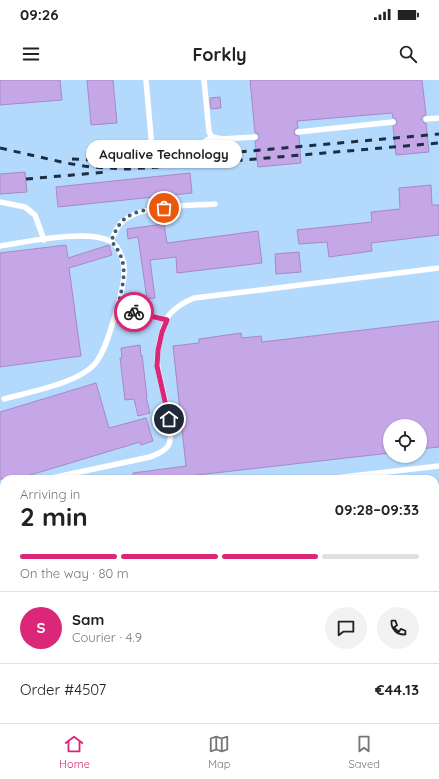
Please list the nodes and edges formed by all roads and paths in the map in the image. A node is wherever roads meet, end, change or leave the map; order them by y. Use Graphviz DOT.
graph roads {
  1 [pos="146,80"];
  2 [pos="204,80"];
  3 [pos="439,118"];
  4 [pos="426,119"];
  5 [pos="393,122"];
  6 [pos="298,132"];
  7 [pos="212,137"];
  8 [pos="255,137"];
  9 [pos="0,202"];
  10 [pos="215,204"];
  11 [pos="44,240"];
  12 [pos="111,241"];
  13 [pos="0,246"];
  14 [pos="439,268"];
  15 [pos="117,310"];
  16 [pos="167,320"];
  17 [pos="4,398"];
  18 [pos="439,466"];
  19 [pos="66,475"];
  20 [pos="361,475"];
  1 -- 7 [label="lane"];
  2 -- 7 [label="lane"];
  3 -- 4 [label="lane"];
  5 -- 6 [label="lane"];
  7 -- 8 [label="lane"];
  9 -- 11 [label="lane"];
  10 -- 12 [label="lane"];
  11 -- 12 [label="lane"];
  11 -- 13 [label="lane"];
  12 -- 15 [label="lane"];
  14 -- 16 [label="lane"];
  15 -- 16 [label="lane"];
  15 -- 17 [label="lane"];
  16 -- 19 [label="lane"];
  18 -- 20 [label="lane"];
}
